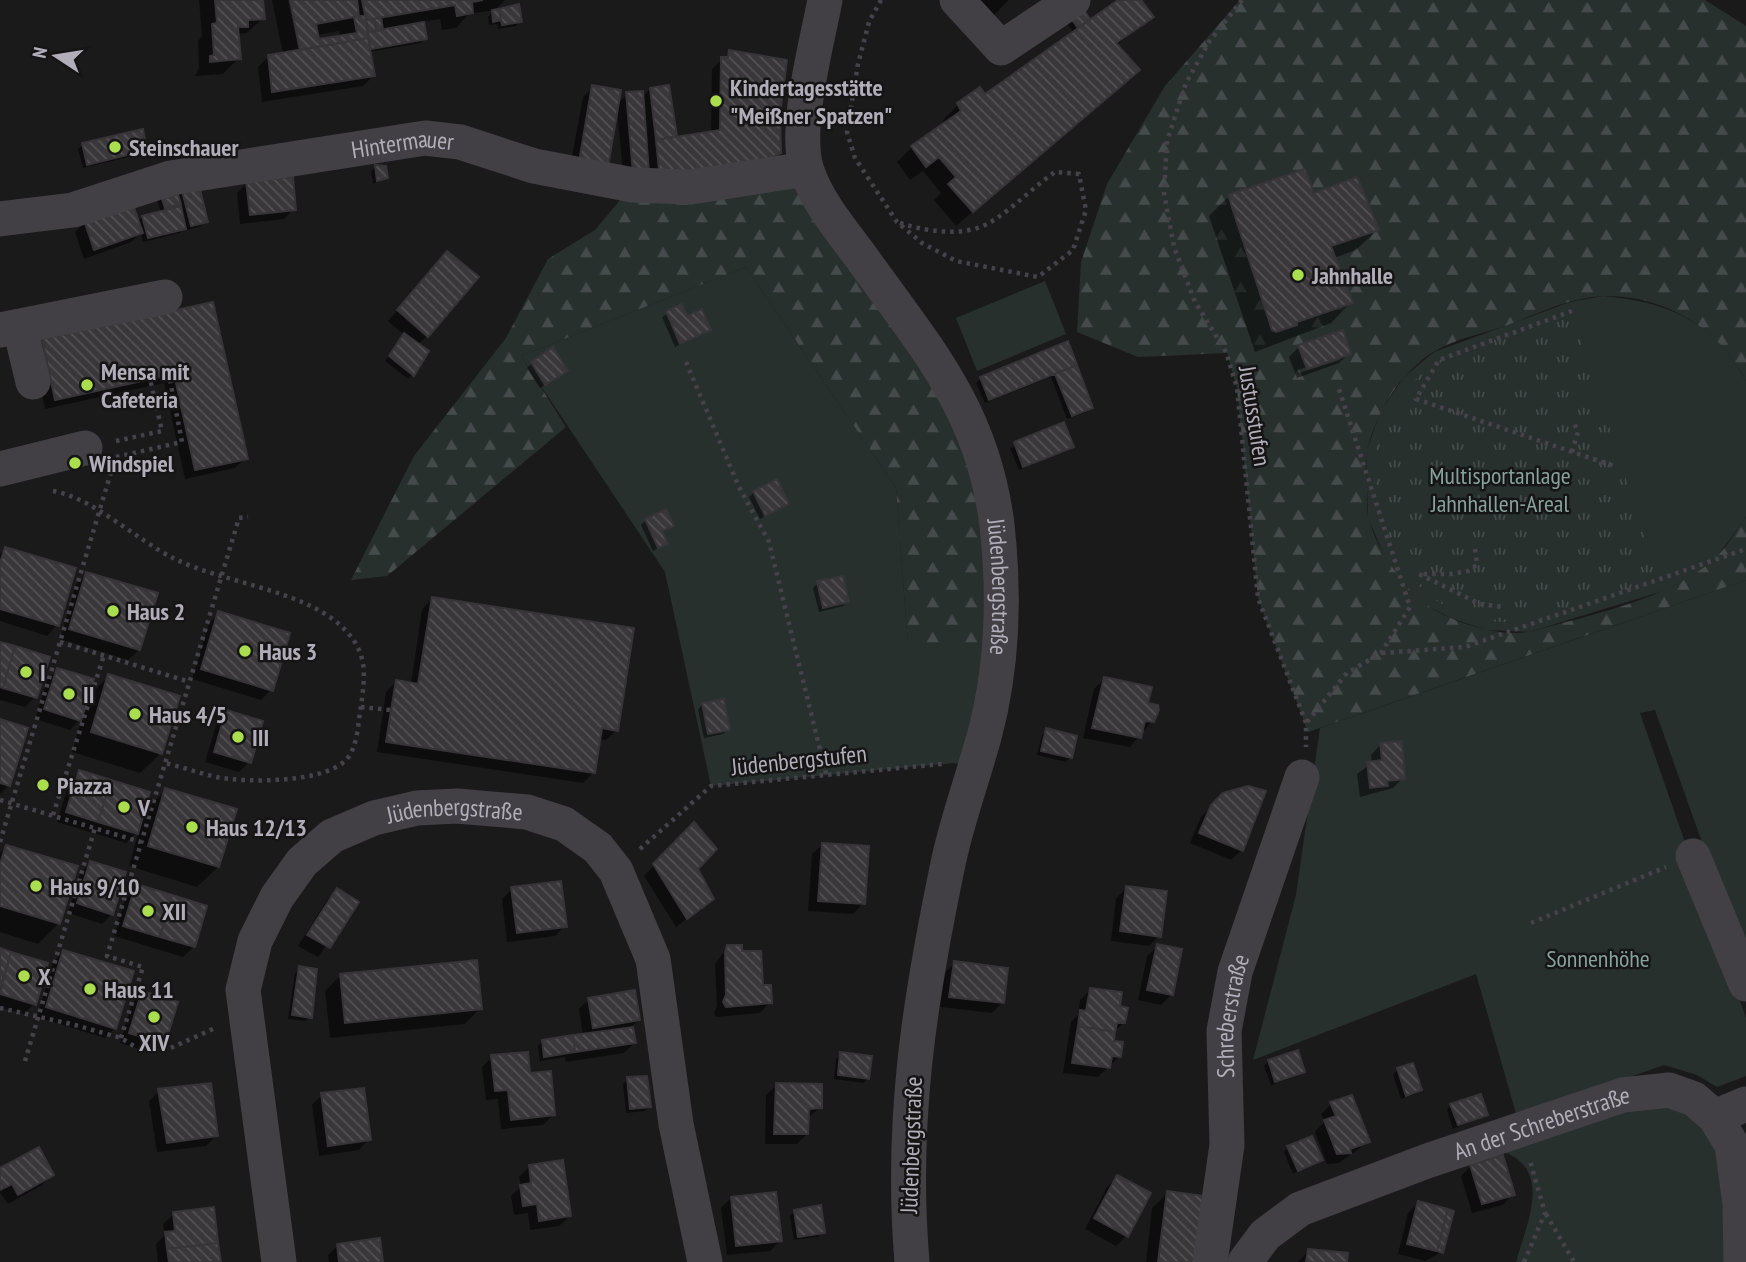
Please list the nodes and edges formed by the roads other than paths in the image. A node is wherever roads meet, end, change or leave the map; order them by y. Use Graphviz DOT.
graph roads {
  1 [pos="825,0"];
  2 [pos="957,0"];
  3 [pos="1073,0"];
  4 [pos="806,170"];
  5 [pos="0,219"];
  6 [pos="165,297"];
  7 [pos="8,328"];
  8 [pos="33,382"];
  9 [pos="85,448"];
  10 [pos="0,469"];
  11 [pos="1302,777"];
  12 [pos="1693,856"];
  13 [pos="1746,984"];
  14 [pos="1731,1110"];
  15 [pos="279,1262"];
  16 [pos="705,1262"];
  17 [pos="912,1262"];
  18 [pos="1210,1262"];
  19 [pos="1245,1262"];
  20 [pos="1741,1262"];
  1 -- 4 [label="street, Jüdenbergstraße"];
  2 -- 3 [label="street"];
  4 -- 5 [label="street, Hintermauer"];
  4 -- 17 [label="street, Jüdenbergstraße"];
  6 -- 7 [label="street"];
  7 -- 8 [label="street"];
  9 -- 10 [label="street"];
  11 -- 18 [label="street, Schreberstraße"];
  12 -- 13 [label="street"];
  14 -- 19 [label="street, An der Schreberstraße"];
  14 -- 20 [label="street, An der Schreberstraße"];
  15 -- 16 [label="street, Jüdenbergstraße"];
}
